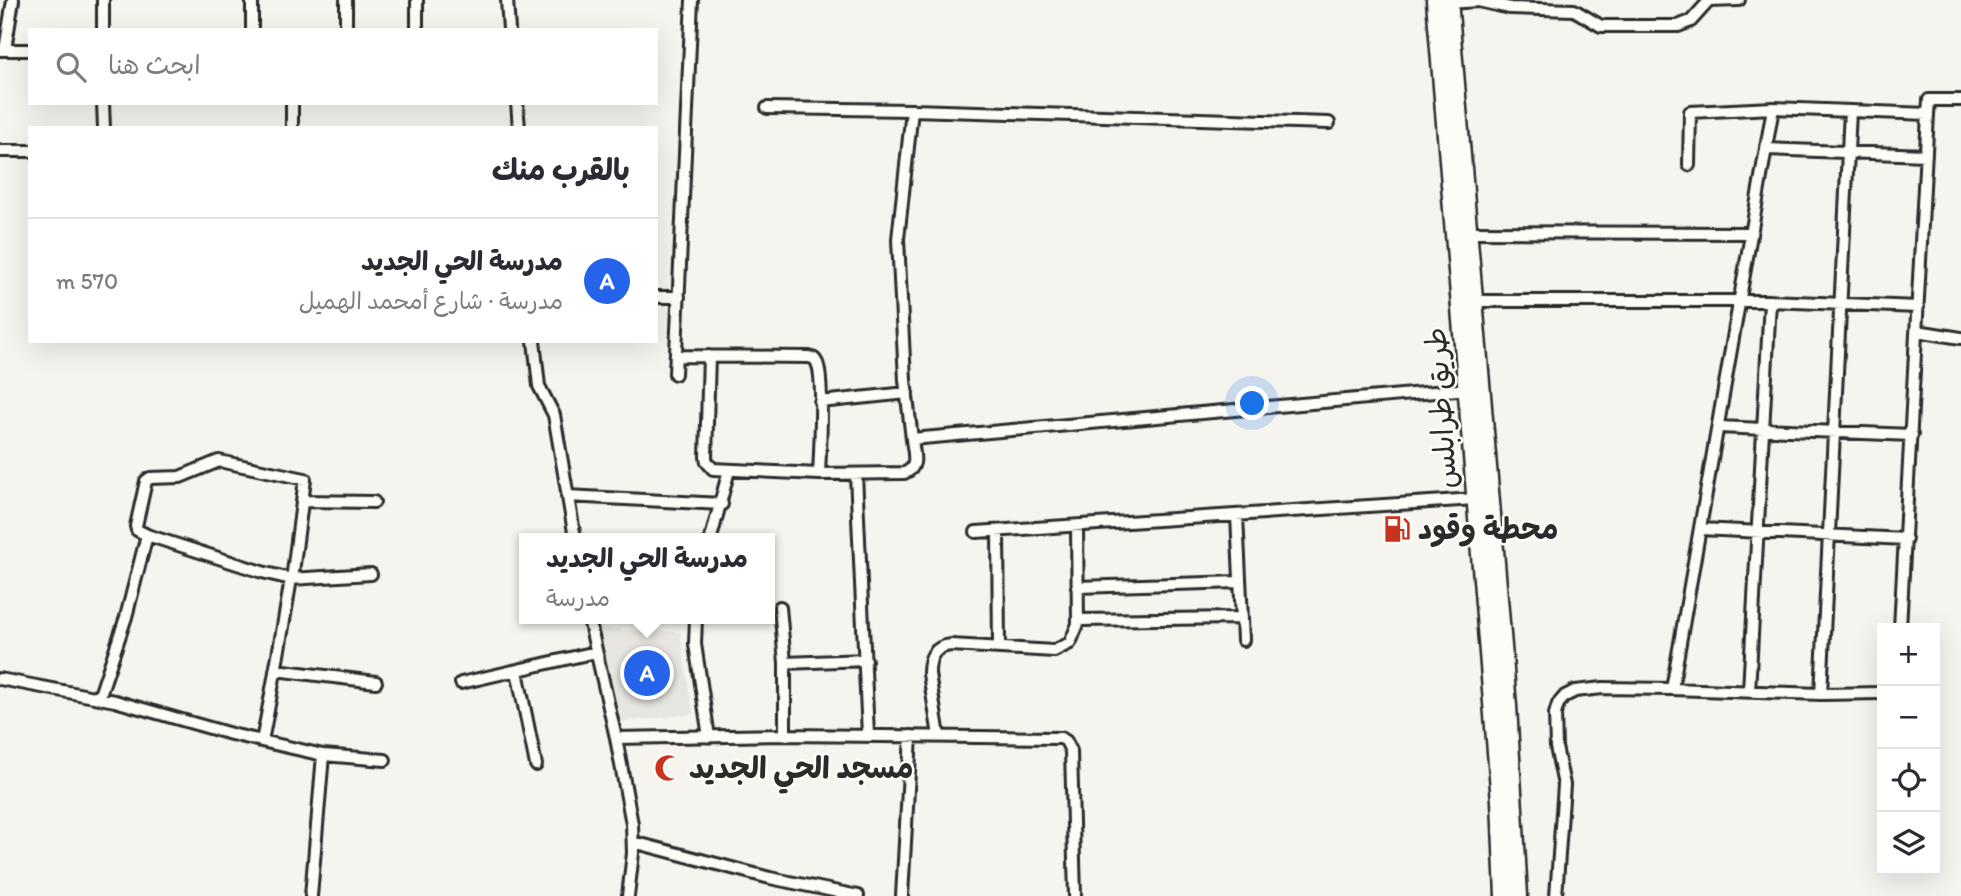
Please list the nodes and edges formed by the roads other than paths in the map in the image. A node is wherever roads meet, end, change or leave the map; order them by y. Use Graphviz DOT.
graph roads {
  1 [pos="13,0"];
  2 [pos="103,0"];
  3 [pos="252,0"];
  4 [pos="346,0"];
  5 [pos="417,0"];
  6 [pos="507,0"];
  7 [pos="692,0"];
  8 [pos="1739,0"];
  9 [pos="1445,1"];
  10 [pos="1470,1"];
  11 [pos="103,28"];
  12 [pos="252,28"];
  13 [pos="346,28"];
  14 [pos="418,28"];
  15 [pos="509,28"];
  16 [pos="2,50"];
  17 [pos="28,50"];
  18 [pos="1961,100"];
  19 [pos="103,105"];
  20 [pos="292,105"];
  21 [pos="517,105"];
  22 [pos="767,107"];
  23 [pos="1773,108"];
  24 [pos="912,110"];
  25 [pos="1850,111"];
  26 [pos="1928,114"];
  27 [pos="1329,123"];
  28 [pos="104,126"];
  29 [pos="292,126"];
  30 [pos="519,126"];
  31 [pos="1766,149"];
  32 [pos="0,151"];
  33 [pos="28,151"];
  34 [pos="1848,152"];
  35 [pos="1926,155"];
  36 [pos="1689,164"];
  37 [pos="1469,232"];
  38 [pos="1750,233"];
  39 [pos="658,297"];
  40 [pos="679,297"];
  41 [pos="1476,301"];
  42 [pos="1739,301"];
  43 [pos="1770,301"];
  44 [pos="1839,304"];
  45 [pos="1918,307"];
  46 [pos="1917,331"];
  47 [pos="1961,338"];
  48 [pos="534,343"];
  49 [pos="676,356"];
  50 [pos="709,356"];
  51 [pos="675,374"];
  52 [pos="1468,389"];
  53 [pos="907,393"];
  54 [pos="820,402"];
  55 [pos="1718,427"];
  56 [pos="1763,429"];
  57 [pos="1833,432"];
  58 [pos="1912,435"];
  59 [pos="912,439"];
  60 [pos="729,470"];
  61 [pos="819,474"];
  62 [pos="856,474"];
  63 [pos="567,496"];
  64 [pos="1475,499"];
  65 [pos="302,501"];
  66 [pos="374,502"];
  67 [pos="722,504"];
  68 [pos="1237,516"];
  69 [pos="1077,526"];
  70 [pos="1700,530"];
  71 [pos="998,531"];
  72 [pos="1757,532"];
  73 [pos="574,533"];
  74 [pos="713,533"];
  75 [pos="976,533"];
  76 [pos="147,535"];
  77 [pos="1829,536"];
  78 [pos="1906,539"];
  79 [pos="371,574"];
  80 [pos="291,579"];
  81 [pos="1240,582"];
  82 [pos="1077,587"];
  83 [pos="780,607"];
  84 [pos="1241,618"];
  85 [pos="1077,620"];
  86 [pos="1900,623"];
  87 [pos="590,624"];
  88 [pos="696,624"];
  89 [pos="1242,640"];
  90 [pos="999,648"];
  91 [pos="596,652"];
  92 [pos="866,660"];
  93 [pos="785,663"];
  94 [pos="275,670"];
  95 [pos="517,671"];
  96 [pos="0,679"];
  97 [pos="376,682"];
  98 [pos="461,683"];
  99 [pos="1672,689"];
  100 [pos="1749,691"];
  101 [pos="1877,693"];
  102 [pos="1821,694"];
  103 [pos="99,698"];
  104 [pos="785,735"];
  105 [pos="868,735"];
  106 [pos="911,736"];
  107 [pos="939,736"];
  108 [pos="709,737"];
  109 [pos="616,738"];
  110 [pos="262,741"];
  111 [pos="323,755"];
  112 [pos="385,760"];
  113 [pos="536,765"];
  114 [pos="633,842"];
  115 [pos="311,896"];
  116 [pos="628,896"];
  117 [pos="858,896"];
  118 [pos="902,896"];
  119 [pos="1075,896"];
  120 [pos="1504,896"];
  121 [pos="1519,896"];
  122 [pos="1556,896"];
  1 -- 16 [label="street"];
  2 -- 11 [label="street"];
  3 -- 12 [label="street"];
  4 -- 13 [label="street"];
  5 -- 14 [label="street"];
  6 -- 15 [label="street"];
  7 -- 40 [label="street"];
  8 -- 10 [label="street"];
  9 -- 10 [label="street"];
  9 -- 37 [label="highway"];
  9 -- 52 [label="highway, طريق طرابلس"];
  16 -- 17 [label="street"];
  18 -- 26 [label="street"];
  19 -- 28 [label="street"];
  20 -- 29 [label="street"];
  21 -- 30 [label="street"];
  22 -- 24 [label="street"];
  23 -- 25 [label="street"];
  23 -- 31 [label="street"];
  23 -- 36 [label="street"];
  24 -- 27 [label="street"];
  24 -- 53 [label="street"];
  25 -- 26 [label="street"];
  25 -- 34 [label="street"];
  26 -- 35 [label="street"];
  31 -- 34 [label="street"];
  31 -- 38 [label="street"];
  32 -- 33 [label="street"];
  34 -- 35 [label="street"];
  34 -- 44 [label="street"];
  35 -- 45 [label="street"];
  37 -- 38 [label="street"];
  37 -- 41 [label="highway"];
  38 -- 42 [label="street"];
  39 -- 40 [label="street"];
  40 -- 49 [label="street"];
  41 -- 42 [label="street"];
  41 -- 121 [label="highway"];
  42 -- 43 [label="street"];
  42 -- 55 [label="street"];
  43 -- 44 [label="street"];
  43 -- 56 [label="street"];
  44 -- 45 [label="street"];
  44 -- 57 [label="street"];
  45 -- 46 [label="street"];
  46 -- 47 [label="street"];
  46 -- 58 [label="street"];
  48 -- 63 [label="street"];
  49 -- 50 [label="street"];
  49 -- 51 [label="street"];
  50 -- 54 [label="street"];
  50 -- 60 [label="street"];
  52 -- 59 [label="street"];
  52 -- 64 [label="highway, طريق طرابلس"];
  53 -- 54 [label="street"];
  53 -- 59 [label="street"];
  54 -- 61 [label="street"];
  55 -- 56 [label="street"];
  55 -- 70 [label="street"];
  56 -- 57 [label="street"];
  56 -- 72 [label="street"];
  57 -- 58 [label="street"];
  57 -- 77 [label="street"];
  58 -- 78 [label="street"];
  59 -- 62 [label="street"];
  60 -- 61 [label="street"];
  60 -- 67 [label="street"];
  61 -- 62 [label="street"];
  62 -- 92 [label="street"];
  63 -- 67 [label="street"];
  63 -- 73 [label="street"];
  64 -- 68 [label="street"];
  64 -- 120 [label="highway, طريق طرابلس"];
  65 -- 66 [label="street"];
  65 -- 76 [label="street"];
  65 -- 80 [label="street"];
  67 -- 74 [label="street"];
  68 -- 69 [label="street"];
  68 -- 81 [label="street"];
  69 -- 71 [label="street"];
  69 -- 82 [label="street"];
  70 -- 72 [label="street"];
  70 -- 99 [label="street"];
  71 -- 75 [label="street"];
  71 -- 90 [label="street"];
  72 -- 77 [label="street"];
  72 -- 100 [label="street"];
  76 -- 80 [label="street"];
  76 -- 103 [label="street"];
  77 -- 78 [label="street"];
  77 -- 102 [label="street"];
  78 -- 86 [label="street"];
  79 -- 80 [label="street"];
  80 -- 94 [label="street"];
  81 -- 82 [label="street"];
  81 -- 84 [label="street"];
  82 -- 85 [label="street"];
  83 -- 93 [label="street"];
  84 -- 85 [label="street"];
  84 -- 89 [label="street"];
  85 -- 90 [label="street"];
  87 -- 91 [label="street"];
  88 -- 108 [label="street"];
  90 -- 107 [label="street"];
  91 -- 95 [label="street"];
  91 -- 109 [label="street"];
  92 -- 93 [label="street"];
  92 -- 105 [label="street"];
  93 -- 104 [label="street"];
  94 -- 97 [label="street"];
  94 -- 110 [label="street"];
  95 -- 98 [label="street"];
  95 -- 113 [label="street"];
  96 -- 103 [label="street"];
  99 -- 100 [label="street"];
  99 -- 122 [label="street"];
  100 -- 102 [label="street"];
  101 -- 102 [label="street"];
  103 -- 110 [label="street"];
  104 -- 105 [label="street"];
  104 -- 108 [label="street"];
  105 -- 106 [label="street"];
  106 -- 107 [label="street"];
  106 -- 118 [label="street"];
  107 -- 119 [label="street"];
  108 -- 109 [label="street"];
  109 -- 114 [label="street"];
  110 -- 111 [label="street"];
  111 -- 112 [label="street"];
  111 -- 115 [label="street"];
  114 -- 116 [label="street"];
  114 -- 117 [label="street"];
}
